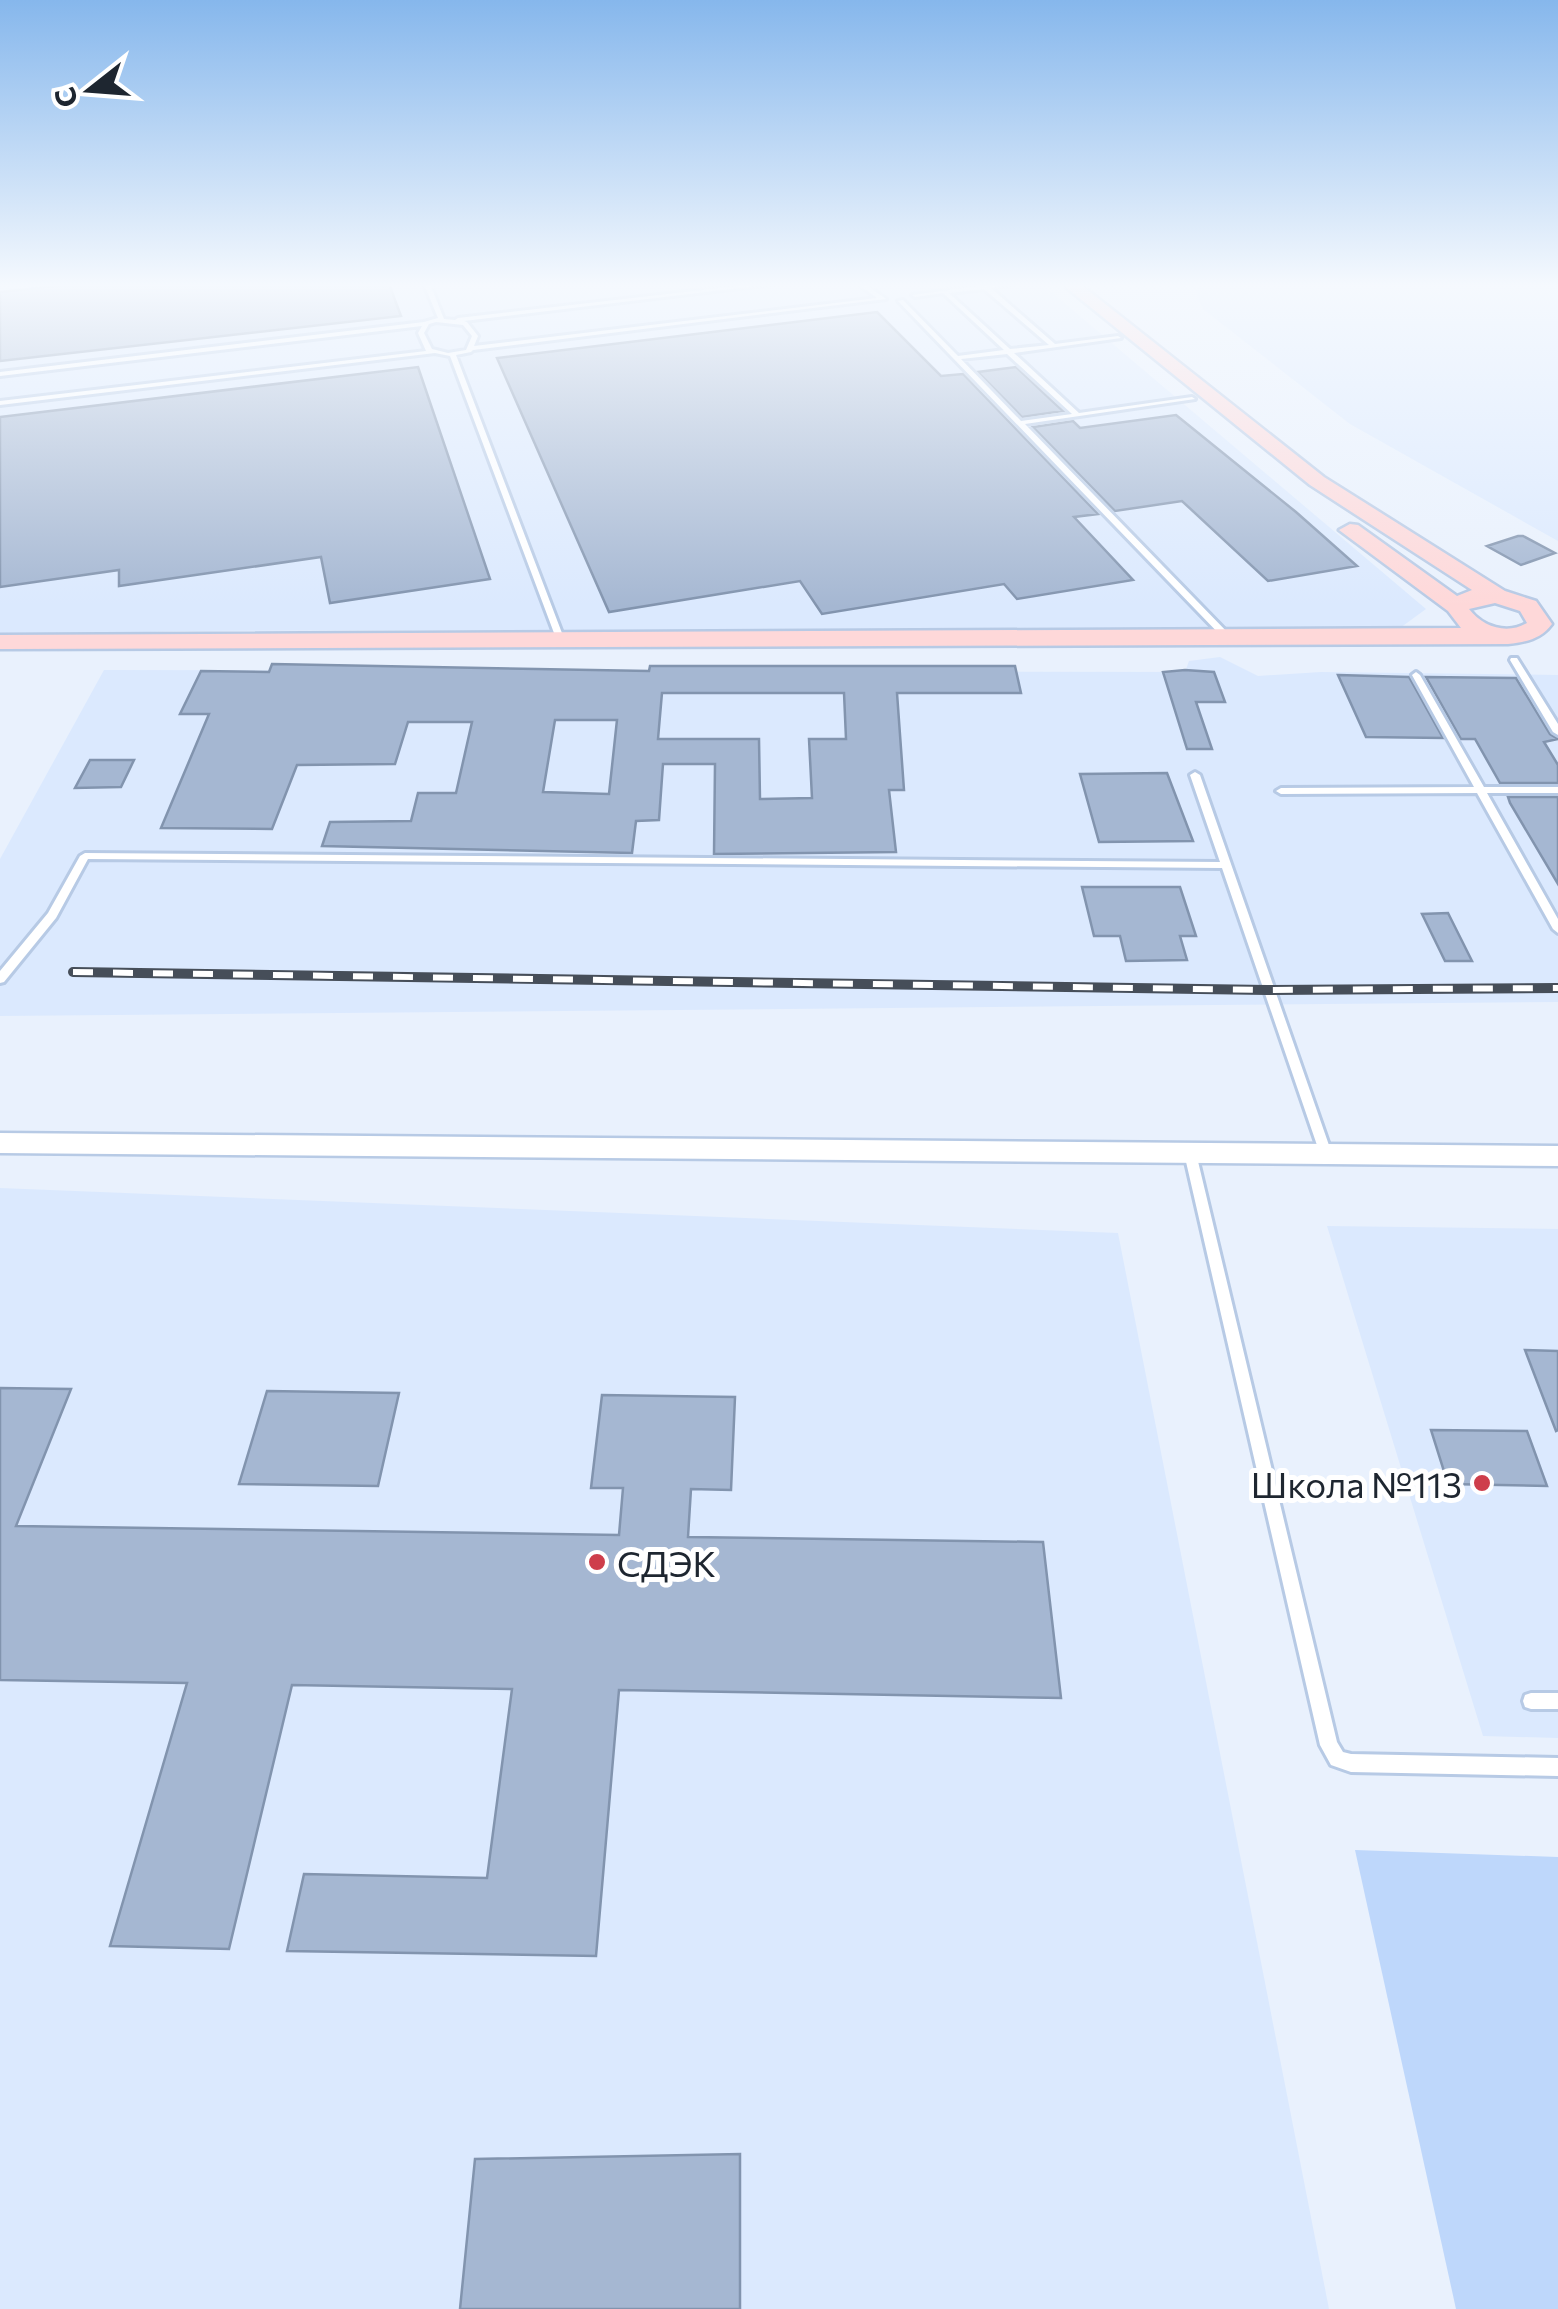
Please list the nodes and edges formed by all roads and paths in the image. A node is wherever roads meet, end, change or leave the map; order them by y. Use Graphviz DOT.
graph roads {
  1 [pos="96,392"];
  2 [pos="467,392"];
  3 [pos="989,392"];
  4 [pos="1052,392"];
  5 [pos="1192,392"];
  6 [pos="1194,392"];
  7 [pos="1201,398"];
  8 [pos="0,403"];
  9 [pos="1076,415"];
  10 [pos="1020,423"];
  11 [pos="1498,596"];
  12 [pos="1458,611"];
  13 [pos="1548,618"];
  14 [pos="1511,635"];
  15 [pos="1227,636"];
  16 [pos="1387,637"];
  17 [pos="1558,640"];
  18 [pos="560,641"];
  19 [pos="0,642"];
  20 [pos="1514,660"];
  21 [pos="1416,674"];
  22 [pos="1558,732"];
  23 [pos="1195,775"];
  24 [pos="1481,789"];
  25 [pos="1558,790"];
  26 [pos="1281,791"];
  27 [pos="1224,866"];
  28 [pos="1558,929"];
  29 [pos="0,979"];
  30 [pos="0,1143"];
  31 [pos="1324,1151"];
  32 [pos="1190,1153"];
  33 [pos="1558,1156"];
  34 [pos="1531,1701"];
  35 [pos="1558,1701"];
  36 [pos="1558,1767"];
  1 -- 8 [label="lane"];
  2 -- 18 [label="lane"];
  3 -- 10 [label="lane"];
  4 -- 9 [label="lane"];
  5 -- 7 [label="street"];
  6 -- 7 [label="street"];
  7 -- 9 [label="lane"];
  7 -- 11 [label="street"];
  7 -- 12 [label="street"];
  9 -- 10 [label="lane"];
  10 -- 15 [label="lane"];
  11 -- 12 [label="street"];
  11 -- 13 [label="street"];
  12 -- 14 [label="street"];
  12 -- 16 [label="street"];
  13 -- 14 [label="street"];
  14 -- 16 [label="street"];
  14 -- 17 [label="street"];
  15 -- 16 [label="street"];
  15 -- 18 [label="street"];
  18 -- 19 [label="street"];
  20 -- 22 [label="lane"];
  21 -- 24 [label="lane"];
  23 -- 27 [label="lane"];
  24 -- 25 [label="lane"];
  24 -- 26 [label="lane"];
  24 -- 28 [label="lane"];
  27 -- 29 [label="lane"];
  27 -- 31 [label="lane"];
  30 -- 32 [label="street"];
  31 -- 32 [label="street"];
  31 -- 33 [label="street"];
  32 -- 36 [label="lane"];
  34 -- 35 [label="lane"];
}
